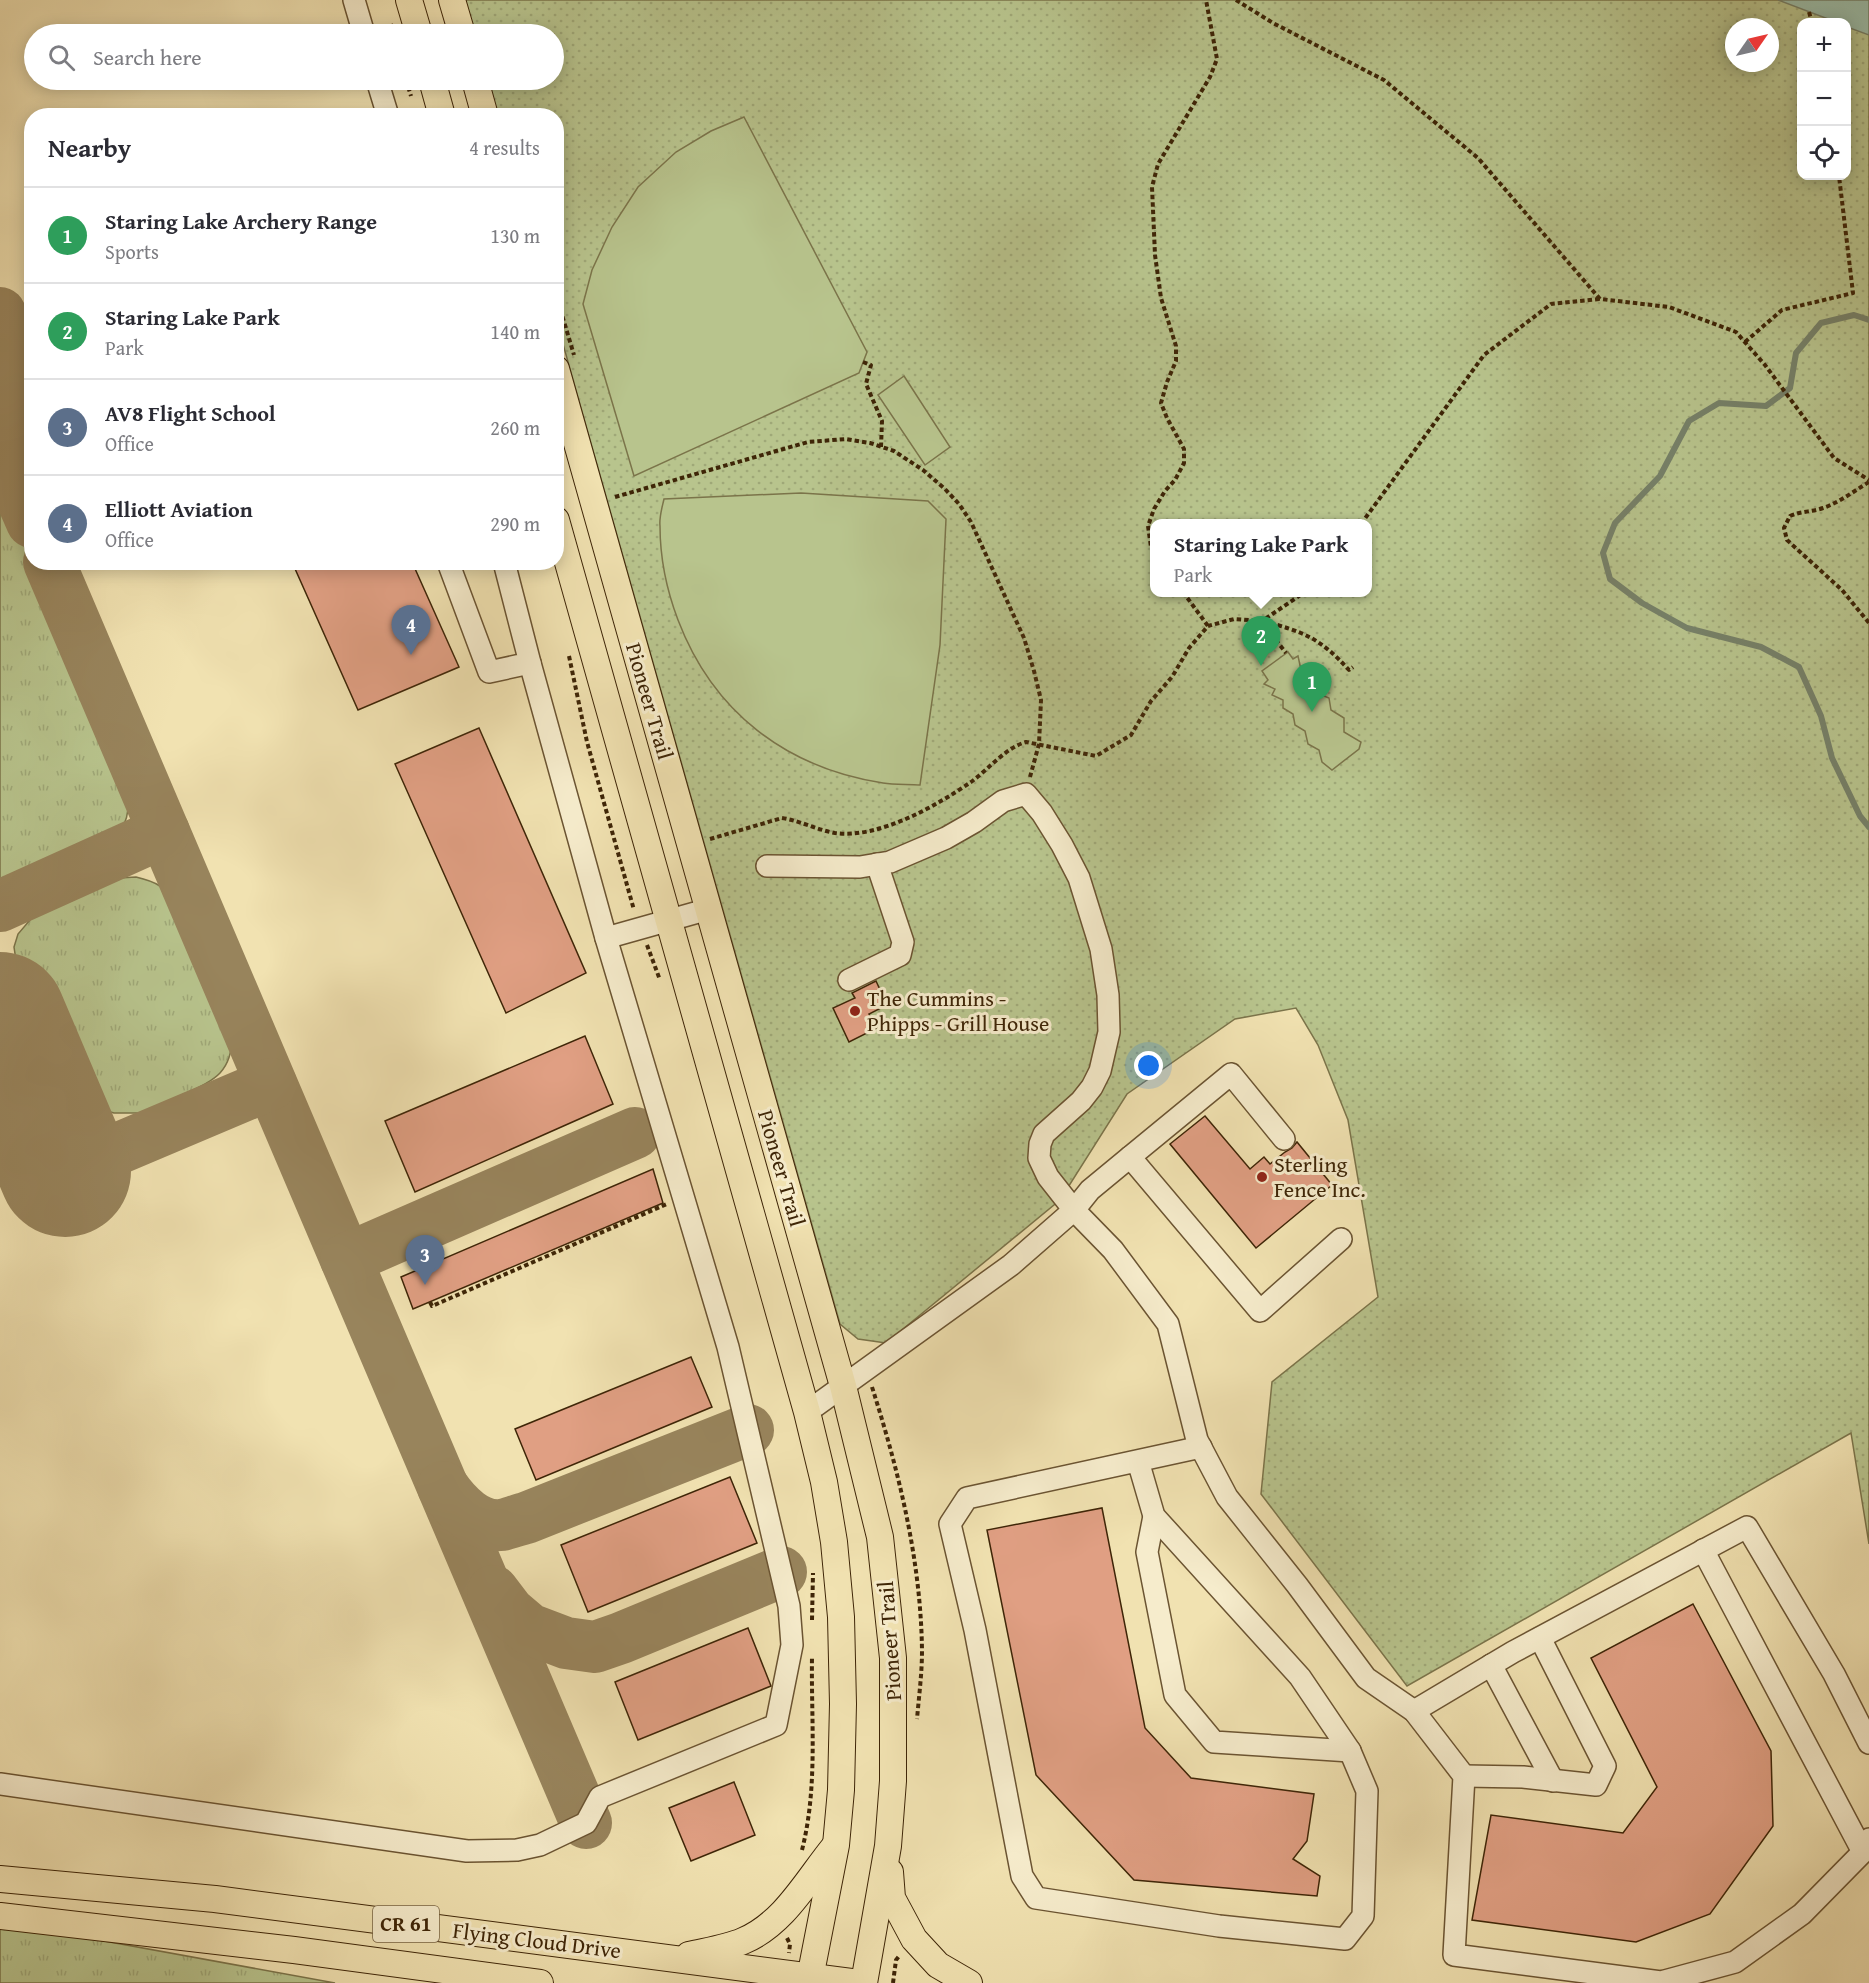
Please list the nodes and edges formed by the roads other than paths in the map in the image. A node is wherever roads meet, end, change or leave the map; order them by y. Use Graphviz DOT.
graph roads {
  1 [pos="354,0"];
  2 [pos="409,0"];
  3 [pos="452,0"];
  4 [pos="361,24"];
  5 [pos="416,24"];
  6 [pos="459,24"];
  7 [pos="380,90"];
  8 [pos="435,90"];
  9 [pos="478,90"];
  10 [pos="386,108"];
  11 [pos="440,108"];
  12 [pos="483,108"];
  13 [pos="564,397"];
  14 [pos="564,547"];
  15 [pos="451,570"];
  16 [pos="506,570"];
  17 [pos="530,663"];
  18 [pos="877,864"];
  19 [pos="767,866"];
  20 [pos="709,909"];
  21 [pos="670,921"];
  22 [pos="606,938"];
  23 [pos="849,980"];
  24 [pos="1284,1139"];
  25 [pos="1130,1157"];
  26 [pos="1074,1210"];
  27 [pos="1341,1239"];
  28 [pos="843,1386"];
  29 [pos="807,1412"];
  30 [pos="1201,1447"];
  31 [pos="1138,1461"];
  32 [pos="1154,1516"];
  33 [pos="1703,1550"];
  34 [pos="1540,1638"];
  35 [pos="1491,1665"];
  36 [pos="1414,1712"];
  37 [pos="1869,1743"];
  38 [pos="1350,1751"];
  39 [pos="1464,1776"];
  40 [pos="1553,1781"];
  41 [pos="0,1784"];
  42 [pos="836,1845"];
  43 [pos="888,1846"];
  44 [pos="1866,1846"];
  45 [pos="0,1879"];
  46 [pos="0,1916"];
  47 [pos="677,1958"];
  48 [pos="810,1980"];
  49 [pos="540,1983"];
  50 [pos="859,1983"];
  51 [pos="864,1983"];
  52 [pos="969,1983"];
  1 -- 4 [label="street"];
  2 -- 5 [label="main road"];
  3 -- 6 [label="main road"];
  7 -- 10 [label="street"];
  8 -- 11 [label="main road"];
  9 -- 12 [label="main road"];
  13 -- 20 [label="main road, Pioneer Trail"];
  14 -- 21 [label="main road, Pioneer Trail"];
  15 -- 17 [label="street"];
  16 -- 17 [label="street"];
  17 -- 22 [label="street"];
  18 -- 19 [label="street"];
  18 -- 23 [label="street"];
  18 -- 26 [label="street"];
  20 -- 21 [label="street"];
  20 -- 28 [label="main road, Pioneer Trail"];
  21 -- 22 [label="street"];
  21 -- 29 [label="main road, Pioneer Trail"];
  22 -- 41 [label="street"];
  24 -- 25 [label="street"];
  25 -- 26 [label="street"];
  25 -- 27 [label="street"];
  26 -- 28 [label="street"];
  26 -- 30 [label="street"];
  28 -- 29 [label="street"];
  28 -- 43 [label="main road, Pioneer Trail"];
  29 -- 42 [label="main road, Pioneer Trail"];
  30 -- 31 [label="street"];
  30 -- 36 [label="street"];
  31 -- 32 [label="street"];
  31 -- 38 [label="street"];
  32 -- 38 [label="street"];
  32 -- 38 [label="street"];
  33 -- 34 [label="street"];
  33 -- 37 [label="street"];
  33 -- 44 [label="street"];
  34 -- 35 [label="street"];
  34 -- 40 [label="street"];
  35 -- 36 [label="street"];
  35 -- 40 [label="street"];
  36 -- 39 [label="street"];
  39 -- 40 [label="street"];
  39 -- 44 [label="street"];
  42 -- 47 [label="main road"];
  42 -- 48 [label="main road, Pioneer Trail"];
  43 -- 51 [label="main road, Pioneer Trail"];
  43 -- 52 [label="main road"];
  45 -- 47 [label="main road, Flying Cloud Drive / CR 61"];
  46 -- 49 [label="main road, Flying Cloud Drive / CR 61"];
  47 -- 48 [label="main road, Flying Cloud Drive / CR 61"];
  48 -- 50 [label="main road, Flying Cloud Drive / CR 61"];
}
